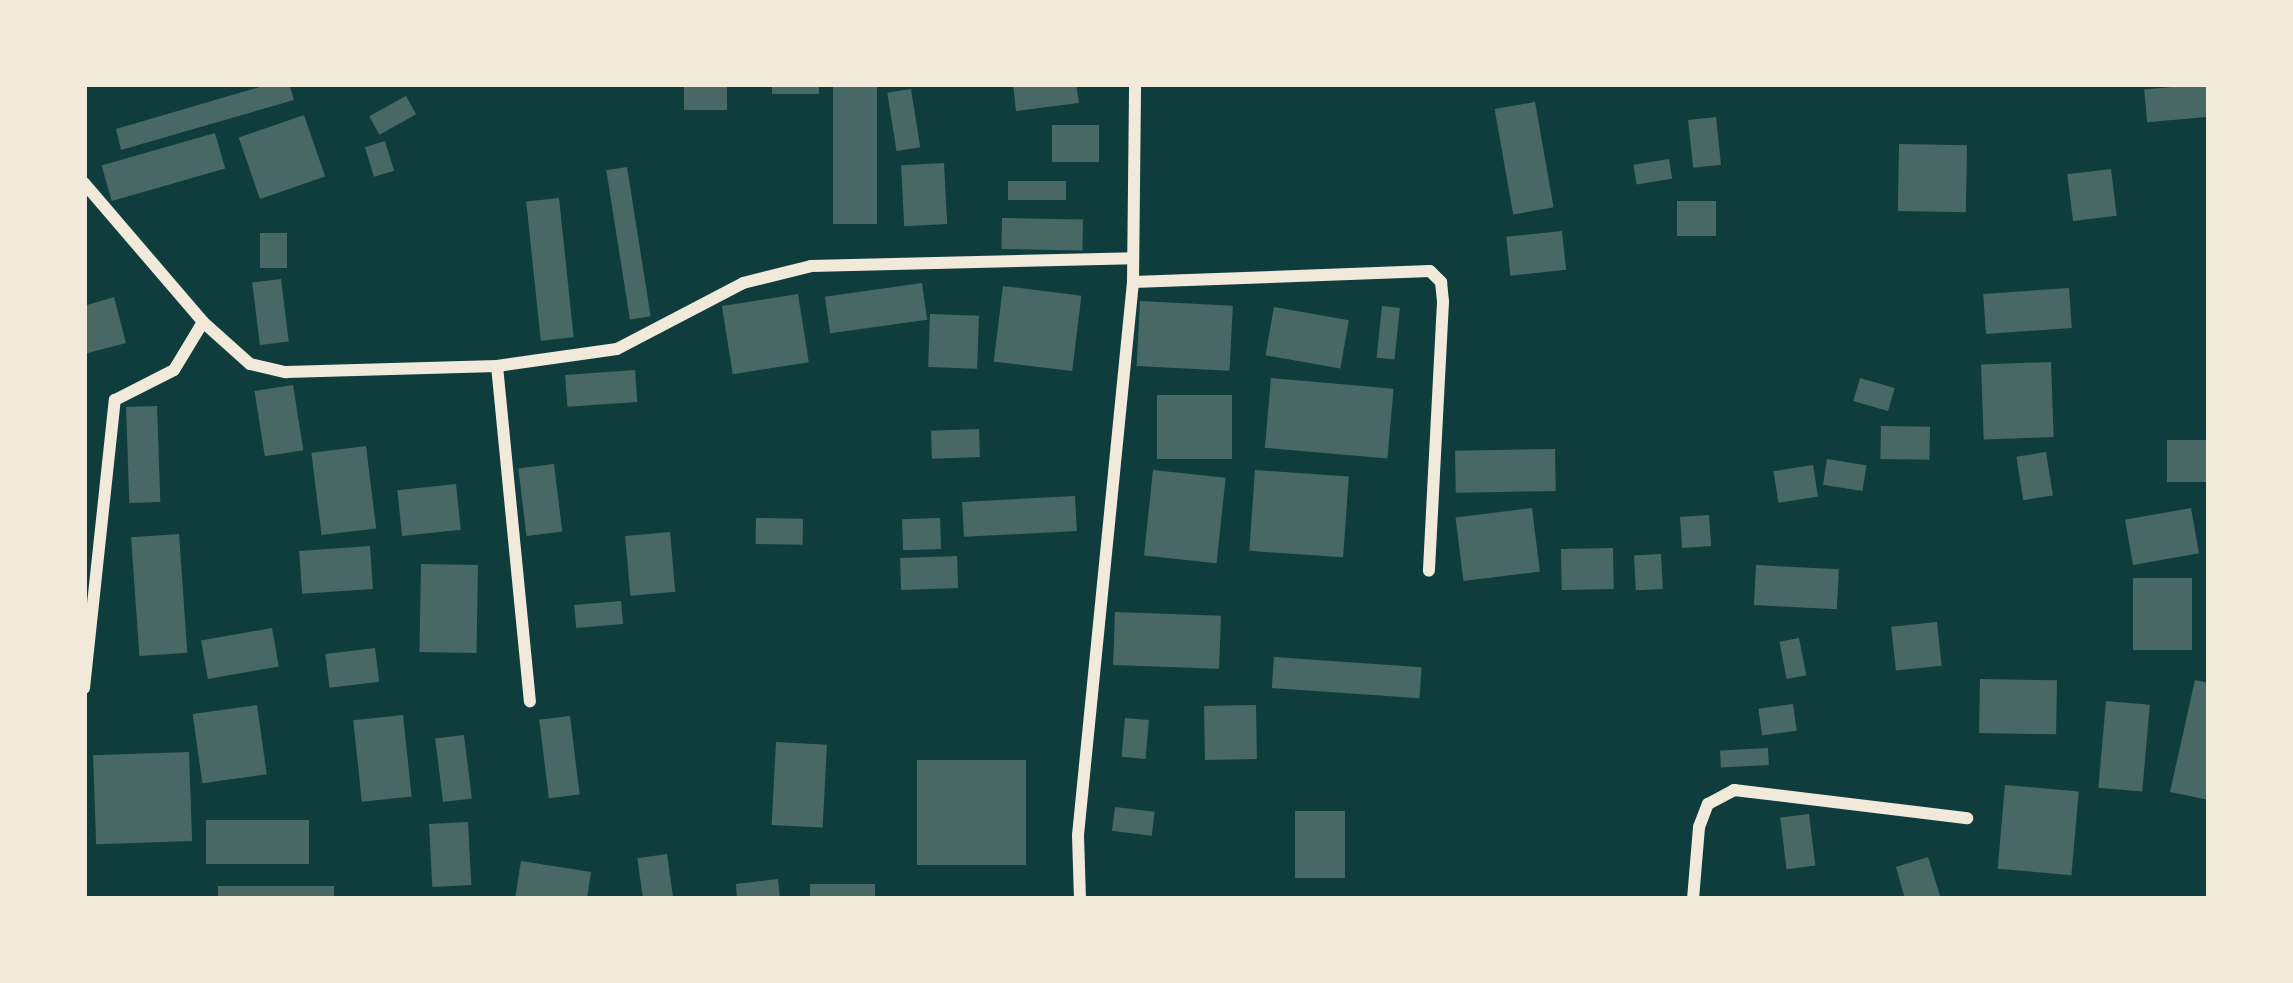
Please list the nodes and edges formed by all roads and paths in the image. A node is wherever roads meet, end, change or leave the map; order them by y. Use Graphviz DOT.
graph roads {
  1 [pos="1135,84"];
  2 [pos="84,183"];
  3 [pos="1133,258"];
  4 [pos="1132,282"];
  5 [pos="203,322"];
  6 [pos="497,366"];
  7 [pos="1430,571"];
  8 [pos="84,688"];
  9 [pos="530,701"];
  10 [pos="1967,818"];
  11 [pos="1080,899"];
  12 [pos="1693,899"];
  1 -- 3 [label="street"];
  2 -- 5 [label="street"];
  3 -- 4 [label="street"];
  3 -- 6 [label="street"];
  4 -- 7 [label="street"];
  4 -- 11 [label="street"];
  5 -- 6 [label="street"];
  5 -- 8 [label="street"];
  6 -- 9 [label="street"];
  10 -- 12 [label="street"];
}
